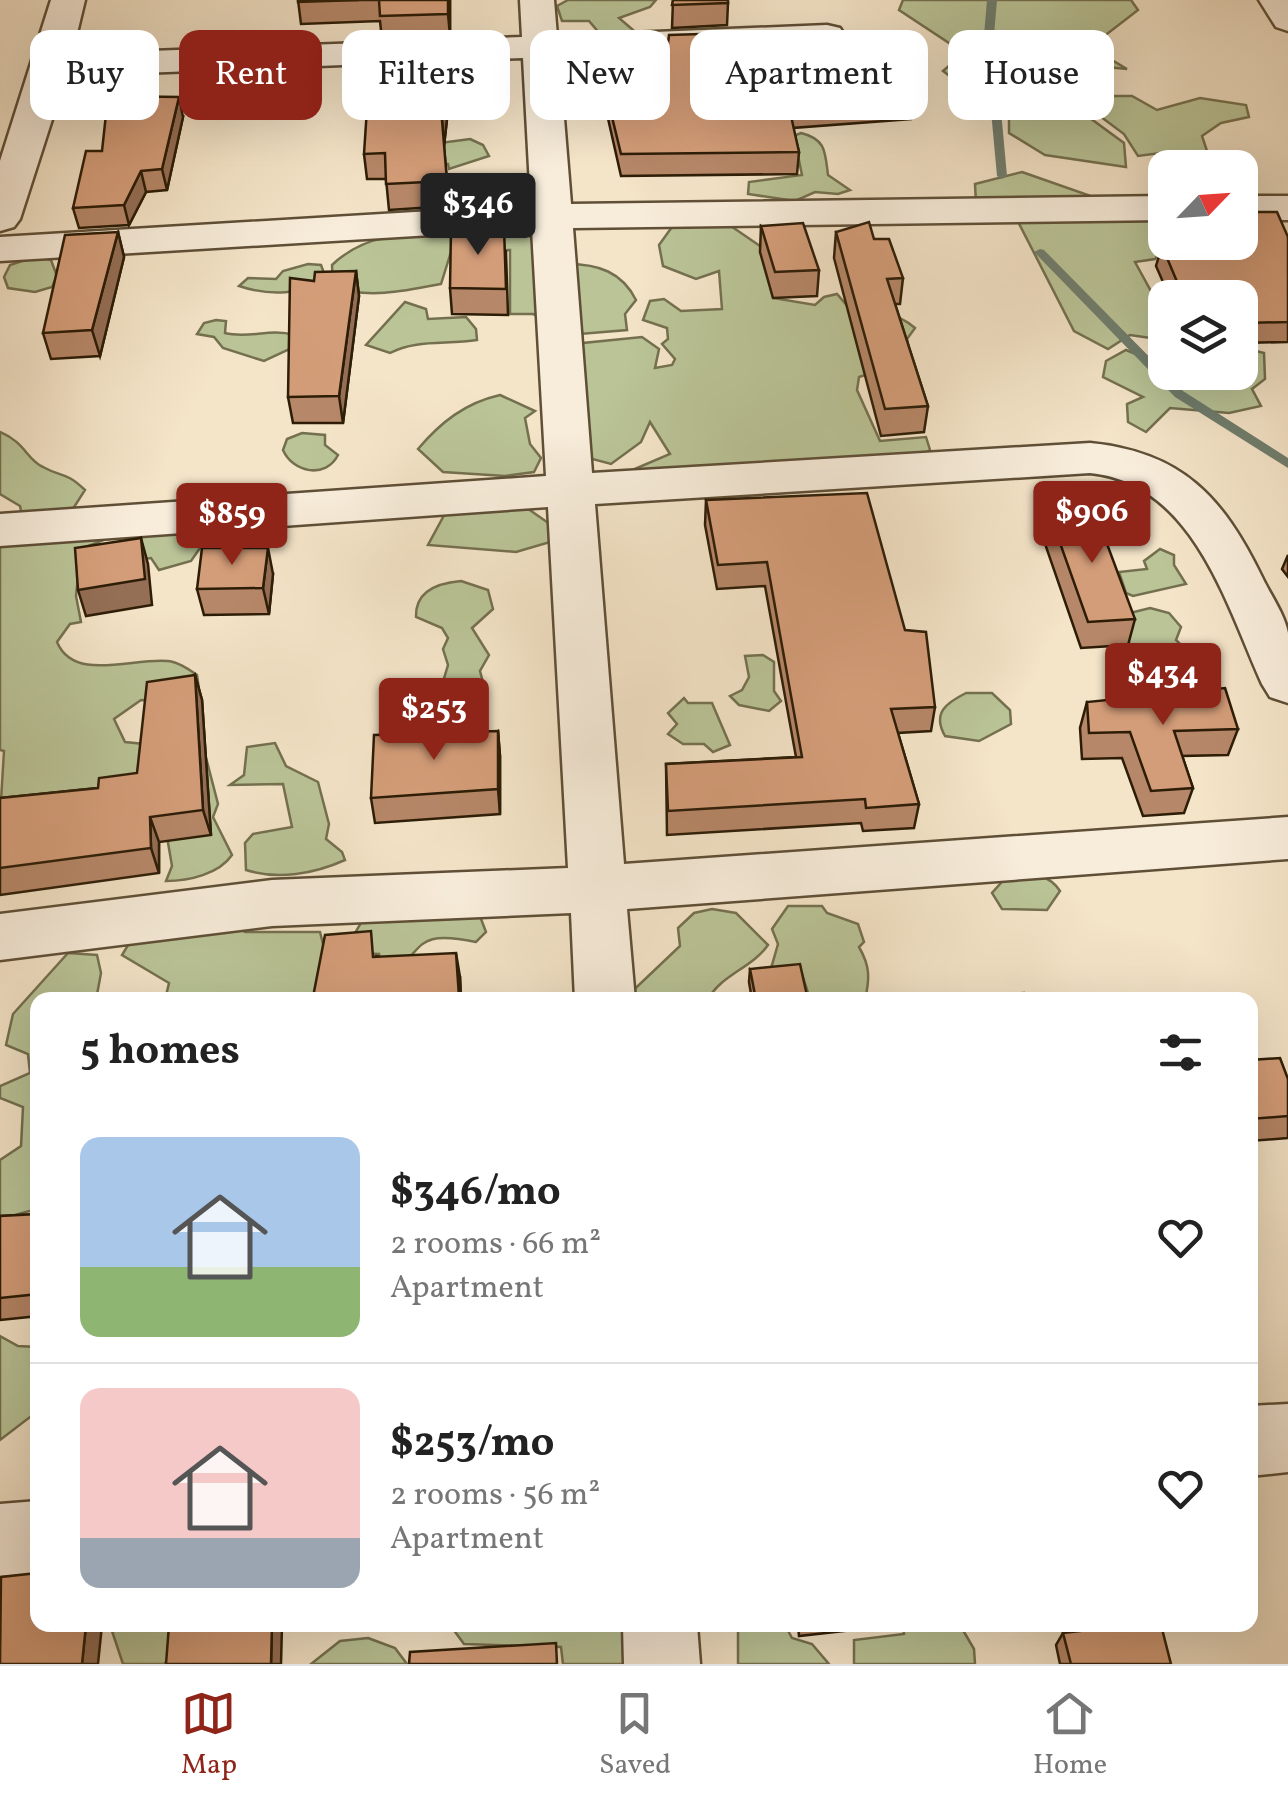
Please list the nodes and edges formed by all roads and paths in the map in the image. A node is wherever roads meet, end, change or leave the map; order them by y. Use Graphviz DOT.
graph roads {
  1 [pos="68,0"];
  2 [pos="538,22"];
  3 [pos="60,30"];
  4 [pos="703,30"];
  5 [pos="159,56"];
  6 [pos="33,120"];
  7 [pos="1148,208"];
  8 [pos="1258,208"];
  9 [pos="1288,208"];
  10 [pos="553,216"];
  11 [pos="0,219"];
  12 [pos="0,249"];
  13 [pos="574,493"];
  14 [pos="0,530"];
  15 [pos="1288,684"];
  16 [pos="1288,838"];
  17 [pos="595,890"];
  18 [pos="0,937"];
  19 [pos="604,992"];
  20 [pos="1288,1438"];
  21 [pos="1258,1440"];
  22 [pos="30,1538"];
  23 [pos="0,1540"];
  24 [pos="660,1632"];
  25 [pos="662,1664"];
  1 -- 3 [label="street"];
  2 -- 4 [label="street"];
  2 -- 5 [label="street"];
  2 -- 10 [label="street"];
  6 -- 11 [label="street"];
  7 -- 10 [label="street"];
  8 -- 9 [label="street"];
  10 -- 12 [label="street"];
  10 -- 13 [label="street"];
  13 -- 14 [label="street"];
  13 -- 15 [label="street"];
  13 -- 17 [label="street"];
  16 -- 17 [label="street"];
  17 -- 18 [label="street"];
  17 -- 19 [label="street"];
  20 -- 21 [label="street"];
  22 -- 23 [label="street"];
  24 -- 25 [label="street"];
}
